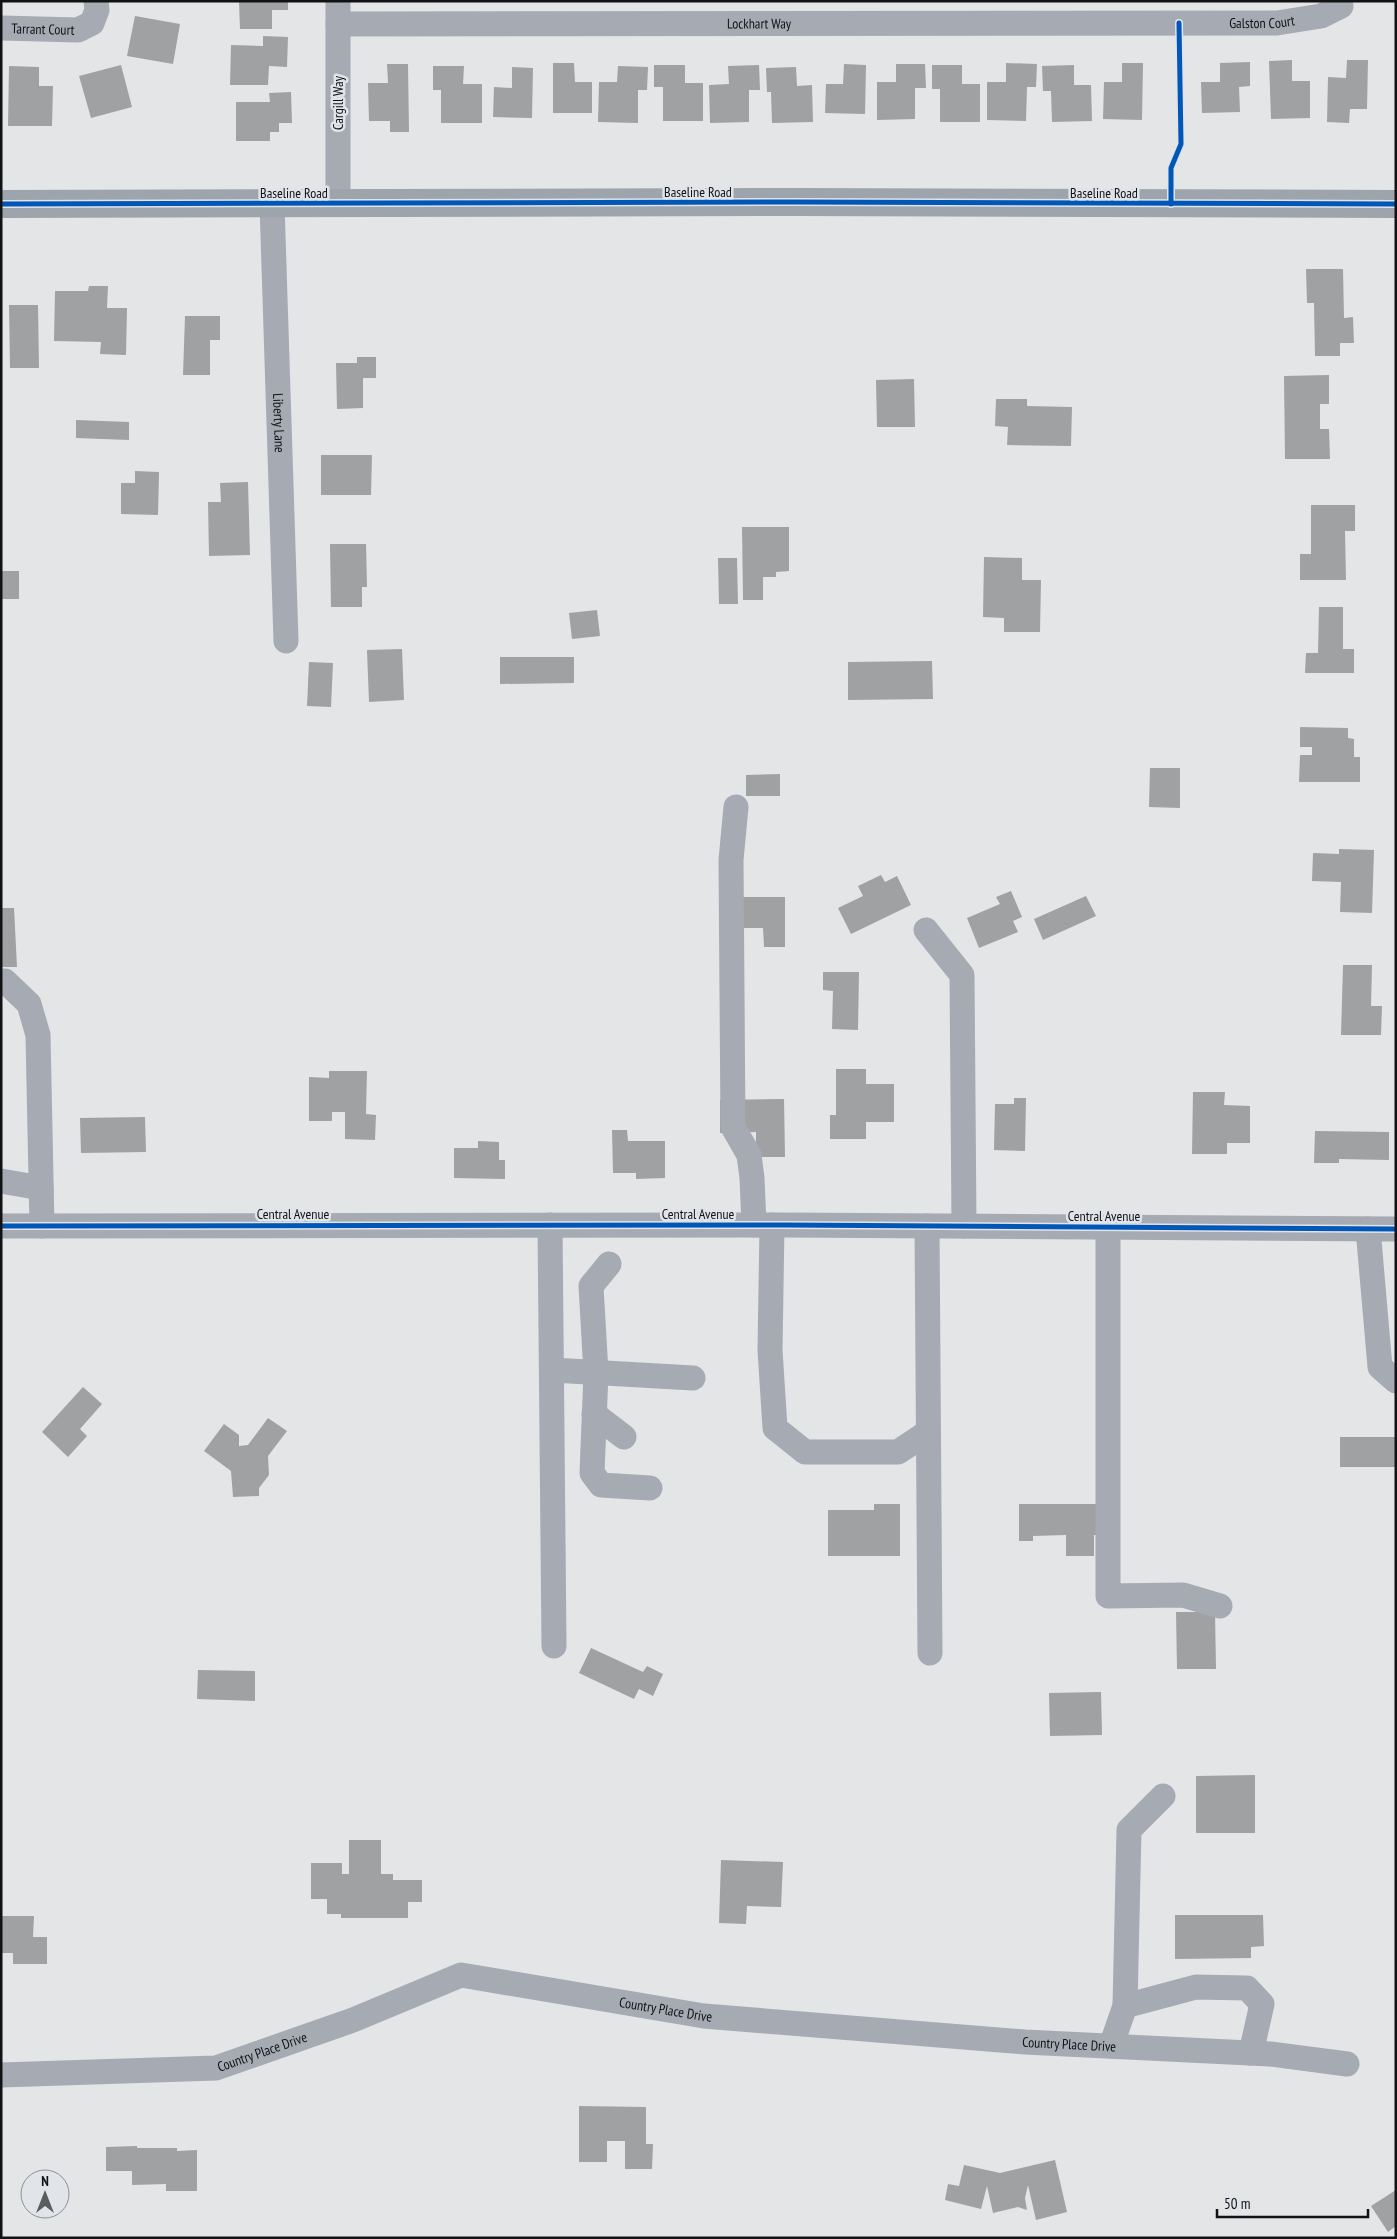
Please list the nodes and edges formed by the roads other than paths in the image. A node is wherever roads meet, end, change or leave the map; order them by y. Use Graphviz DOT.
graph roads {
  1 [pos="96,1"];
  2 [pos="1341,6"];
  3 [pos="1179,12"];
  4 [pos="338,13"];
  5 [pos="1,28"];
  6 [pos="1,204"];
  7 [pos="272,204"];
  8 [pos="338,204"];
  9 [pos="1396,204"];
  10 [pos="286,641"];
  11 [pos="736,807"];
  12 [pos="926,930"];
  13 [pos="1,980"];
  14 [pos="1,1181"];
  15 [pos="41,1188"];
  16 [pos="550,1225"];
  17 [pos="763,1225"];
  18 [pos="1,1226"];
  19 [pos="42,1226"];
  20 [pos="927,1226"];
  21 [pos="964,1226"];
  22 [pos="1108,1227"];
  23 [pos="1368,1229"];
  24 [pos="1396,1229"];
  25 [pos="609,1264"];
  26 [pos="552,1370"];
  27 [pos="596,1372"];
  28 [pos="693,1378"];
  29 [pos="1396,1380"];
  30 [pos="594,1414"];
  31 [pos="928,1432"];
  32 [pos="624,1437"];
  33 [pos="650,1488"];
  34 [pos="1220,1606"];
  35 [pos="554,1646"];
  36 [pos="930,1653"];
  37 [pos="1163,1796"];
  38 [pos="1125,2006"];
  39 [pos="1111,2046"];
  40 [pos="1251,2053"];
  41 [pos="1347,2064"];
  42 [pos="1,2075"];
  1 -- 5 [label="street, Tarrant Court"];
  2 -- 3 [label="street, Galston Court"];
  3 -- 4 [label="street, Lockhart Way"];
  4 -- 8 [label="street, Cargill Way"];
  6 -- 7 [label="main road, Baseline Road"];
  7 -- 8 [label="main road, Baseline Road"];
  7 -- 10 [label="street, Liberty Lane"];
  8 -- 9 [label="main road, Baseline Road"];
  11 -- 17 [label="street"];
  12 -- 21 [label="street"];
  13 -- 15 [label="street"];
  14 -- 15 [label="street"];
  15 -- 19 [label="street"];
  16 -- 17 [label="street, Central Avenue"];
  16 -- 19 [label="street, Central Avenue"];
  16 -- 26 [label="street"];
  17 -- 20 [label="street, Central Avenue"];
  17 -- 31 [label="street"];
  18 -- 19 [label="street, Central Avenue"];
  20 -- 21 [label="street, Central Avenue"];
  20 -- 31 [label="street"];
  21 -- 22 [label="street, Central Avenue"];
  22 -- 23 [label="street, Central Avenue"];
  22 -- 34 [label="street"];
  23 -- 24 [label="street, Central Avenue"];
  23 -- 29 [label="street"];
  25 -- 27 [label="street"];
  26 -- 27 [label="street"];
  26 -- 35 [label="street"];
  27 -- 28 [label="street"];
  27 -- 30 [label="street"];
  30 -- 32 [label="street"];
  30 -- 33 [label="street"];
  31 -- 36 [label="street"];
  37 -- 38 [label="street"];
  38 -- 39 [label="street"];
  38 -- 40 [label="street"];
  39 -- 40 [label="street, Country Place Drive"];
  39 -- 42 [label="street, Country Place Drive"];
  40 -- 41 [label="street, Country Place Drive"];
}
